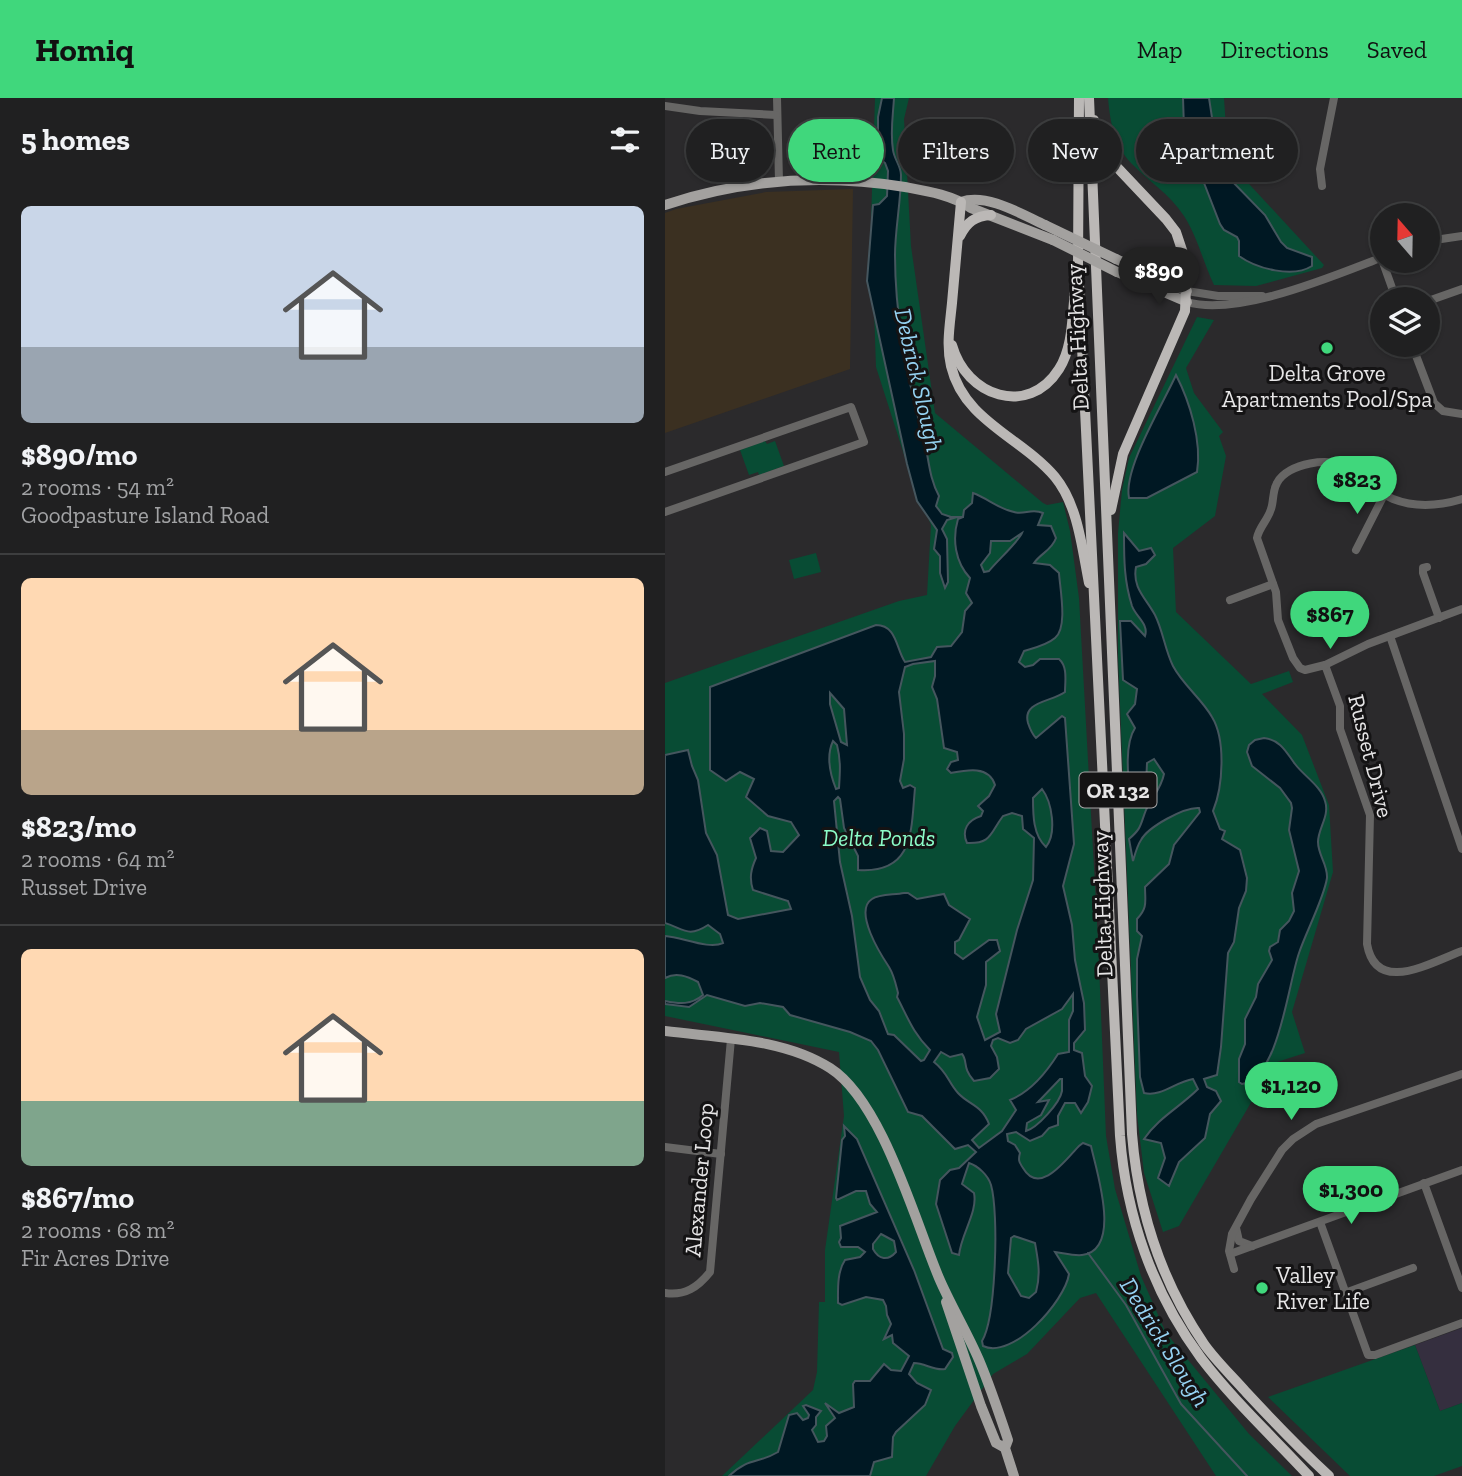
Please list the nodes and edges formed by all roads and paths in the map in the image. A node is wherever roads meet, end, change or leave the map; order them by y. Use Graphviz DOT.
graph roads {
  1 [pos="777,98"];
  2 [pos="1334,98"];
  3 [pos="1086,100"];
  4 [pos="665,106"];
  5 [pos="776,115"];
  6 [pos="779,181"];
  7 [pos="1322,186"];
  8 [pos="961,202"];
  9 [pos="665,205"];
  10 [pos="991,215"];
  11 [pos="1462,236"];
  12 [pos="1440,239"];
  13 [pos="957,242"];
  14 [pos="1370,261"];
  15 [pos="1078,264"];
  16 [pos="1462,289"];
  17 [pos="1187,296"];
  18 [pos="1440,297"];
  19 [pos="950,331"];
  20 [pos="1416,357"];
  21 [pos="1462,414"];
  22 [pos="665,472"];
  23 [pos="1384,495"];
  24 [pos="1462,499"];
  25 [pos="665,512"];
  26 [pos="1108,530"];
  27 [pos="1356,550"];
  28 [pos="1427,566"];
  29 [pos="1273,583"];
  30 [pos="1230,600"];
  31 [pos="1462,610"];
  32 [pos="1439,618"];
  33 [pos="1096,620"];
  34 [pos="1389,636"];
  35 [pos="1325,664"];
  36 [pos="1462,849"];
  37 [pos="1462,951"];
  38 [pos="665,1031"];
  39 [pos="731,1039"];
  40 [pos="1462,1074"];
  41 [pos="665,1147"];
  42 [pos="721,1154"];
  43 [pos="1462,1170"];
  44 [pos="1424,1183"];
  45 [pos="1320,1222"];
  46 [pos="1236,1228"];
  47 [pos="1252,1246"];
  48 [pos="1230,1254"];
  49 [pos="1413,1268"];
  50 [pos="1234,1269"];
  51 [pos="1462,1288"];
  52 [pos="665,1293"];
  53 [pos="1345,1293"];
  54 [pos="1462,1323"];
  55 [pos="1014,1476"];
  56 [pos="1309,1476"];
  57 [pos="1329,1476"];
  1 -- 5 [label="street"];
  2 -- 7 [label="street"];
  3 -- 15 [label="highway, Delta Highway / OR 132"];
  3 -- 17 [label="highway"];
  3 -- 26 [label="highway, Delta Highway / OR 132"];
  4 -- 5 [label="street"];
  5 -- 6 [label="street"];
  6 -- 8 [label="main road"];
  6 -- 9 [label="main road"];
  8 -- 10 [label="main road"];
  8 -- 13 [label="highway"];
  8 -- 17 [label="main road, bridge"];
  10 -- 13 [label="highway"];
  10 -- 17 [label="main road, bridge"];
  11 -- 12 [label="street"];
  13 -- 19 [label="highway"];
  14 -- 17 [label="street"];
  15 -- 19 [label="highway"];
  15 -- 33 [label="highway, Delta Highway / OR 132"];
  16 -- 18 [label="street"];
  17 -- 26 [label="highway"];
  19 -- 33 [label="highway"];
  20 -- 21 [label="street"];
  22 -- 25 [label="street"];
  23 -- 24 [label="street"];
  23 -- 27 [label="street"];
  23 -- 29 [label="street"];
  26 -- 57 [label="highway, Delta Highway / OR 132"];
  28 -- 32 [label="street"];
  29 -- 30 [label="street"];
  29 -- 35 [label="street"];
  31 -- 32 [label="street"];
  32 -- 34 [label="street"];
  33 -- 56 [label="highway, Delta Highway / OR 132"];
  34 -- 35 [label="street"];
  34 -- 36 [label="street"];
  35 -- 37 [label="street, Russet Drive"];
  38 -- 39 [label="main road"];
  39 -- 42 [label="street, Alexander Loop"];
  39 -- 55 [label="main road"];
  40 -- 46 [label="street"];
  41 -- 42 [label="street"];
  42 -- 52 [label="street, Alexander Loop"];
  43 -- 44 [label="street"];
  44 -- 45 [label="street"];
  44 -- 51 [label="street"];
  45 -- 47 [label="street"];
  45 -- 53 [label="street"];
  46 -- 47 [label="street"];
  46 -- 48 [label="street"];
  47 -- 48 [label="street"];
  48 -- 50 [label="street"];
  49 -- 53 [label="street"];
  53 -- 54 [label="street"];
}
